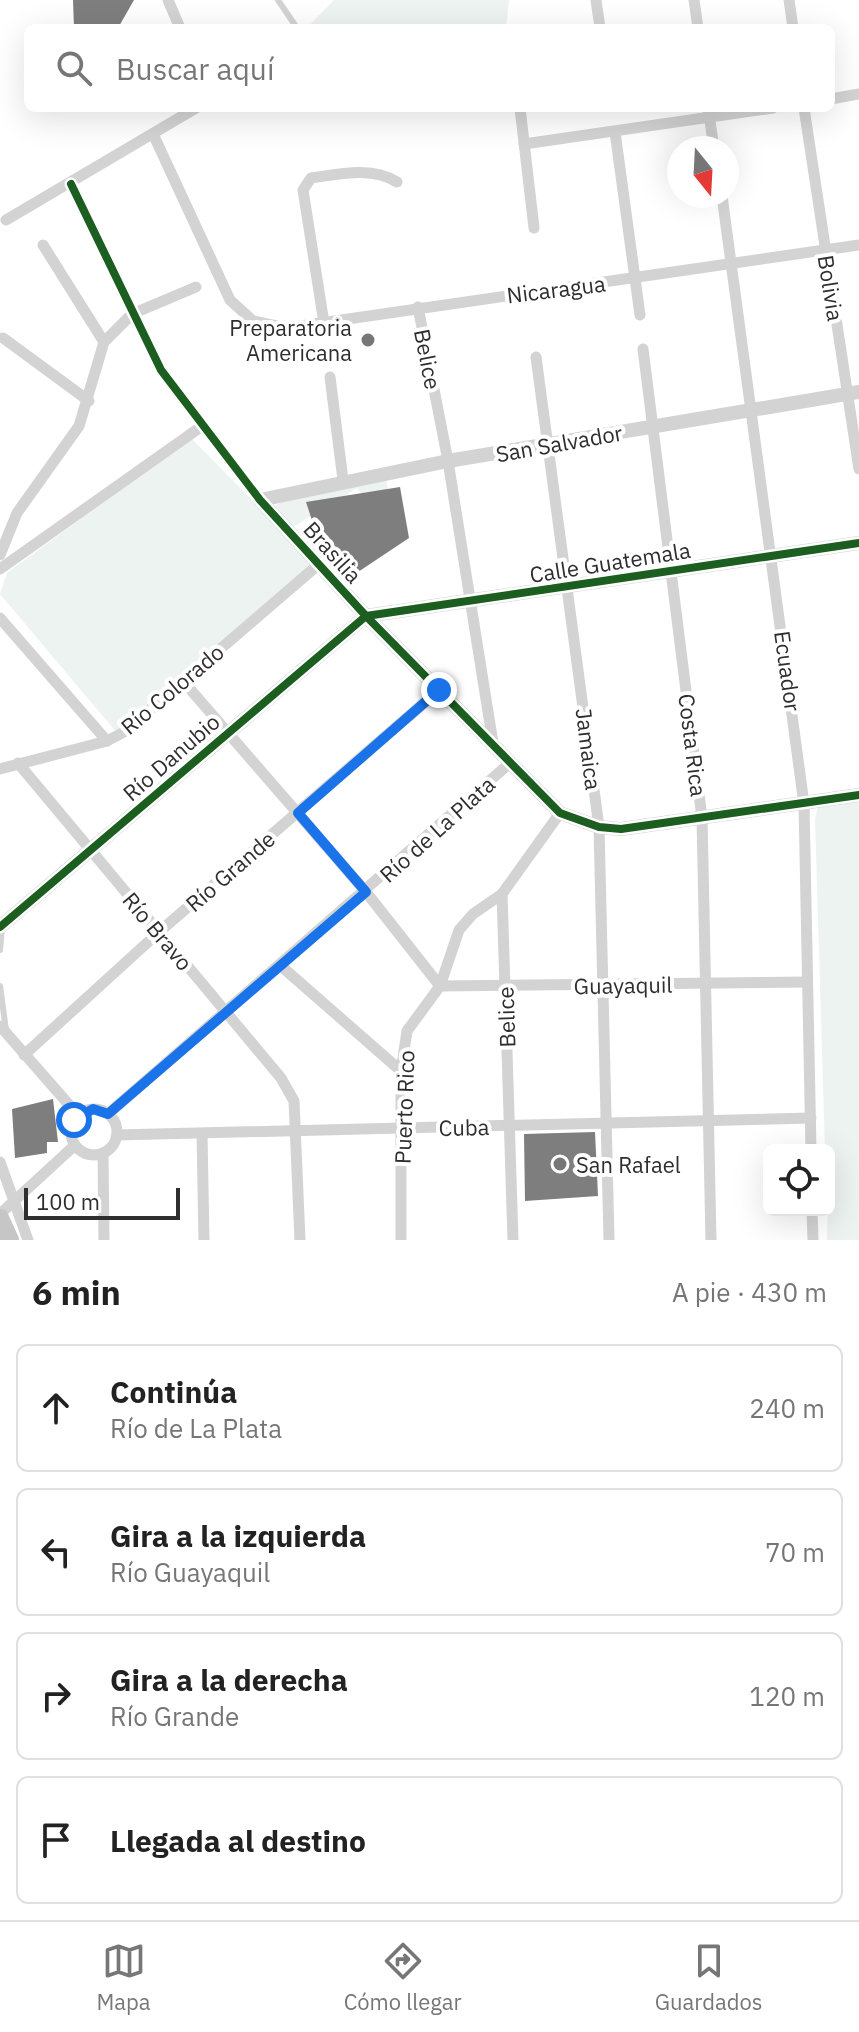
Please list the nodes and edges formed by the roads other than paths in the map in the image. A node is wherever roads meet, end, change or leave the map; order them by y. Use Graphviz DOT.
graph roads {
  1 [pos="168,0"];
  2 [pos="278,0"];
  3 [pos="596,0"];
  4 [pos="694,0"];
  5 [pos="789,0"];
  6 [pos="178,24"];
  7 [pos="294,24"];
  8 [pos="599,24"];
  9 [pos="697,24"];
  10 [pos="792,24"];
  11 [pos="859,94"];
  12 [pos="835,98"];
  13 [pos="190,112"];
  14 [pos="520,112"];
  15 [pos="805,112"];
  16 [pos="709,113"];
  17 [pos="615,132"];
  18 [pos="154,136"];
  19 [pos="712,136"];
  20 [pos="524,144"];
  21 [pos="397,182"];
  22 [pos="71,184"];
  23 [pos="724,208"];
  24 [pos="6,220"];
  25 [pos="534,228"];
  26 [pos="43,245"];
  27 [pos="859,245"];
  28 [pos="825,251"];
  29 [pos="732,265"];
  30 [pos="637,279"];
  31 [pos="196,287"];
  32 [pos="418,307"];
  33 [pos="132,314"];
  34 [pos="640,315"];
  35 [pos="324,323"];
  36 [pos="3,338"];
  37 [pos="104,342"];
  38 [pos="643,349"];
  39 [pos="536,357"];
  40 [pos="330,377"];
  41 [pos="853,393"];
  42 [pos="89,401"];
  43 [pos="752,411"];
  44 [pos="202,426"];
  45 [pos="650,427"];
  46 [pos="548,445"];
  47 [pos="448,461"];
  48 [pos="859,469"];
  49 [pos="343,480"];
  50 [pos="260,500"];
  51 [pos="17,513"];
  52 [pos="0,526"];
  53 [pos="859,543"];
  54 [pos="0,555"];
  55 [pos="772,555"];
  56 [pos="319,564"];
  57 [pos="0,569"];
  58 [pos="668,572"];
  59 [pos="568,587"];
  60 [pos="471,602"];
  61 [pos="366,616"];
  62 [pos="0,618"];
  63 [pos="183,681"];
  64 [pos="439,690"];
  65 [pos="228,731"];
  66 [pos="107,741"];
  67 [pos="493,743"];
  68 [pos="511,762"];
  69 [pos="18,763"];
  70 [pos="0,769"];
  71 [pos="859,795"];
  72 [pos="804,804"];
  73 [pos="298,813"];
  74 [pos="560,813"];
  75 [pos="702,818"];
  76 [pos="599,827"];
  77 [pos="91,850"];
  78 [pos="366,892"];
  79 [pos="502,894"];
  80 [pos="1,926"];
  81 [pos="159,932"];
  82 [pos="0,950"];
  83 [pos="281,966"];
  84 [pos="807,982"];
  85 [pos="705,984"];
  86 [pos="0,986"];
  87 [pos="440,986"];
  88 [pos="603,986"];
  89 [pos="505,988"];
  90 [pos="228,1013"];
  91 [pos="3,1029"];
  92 [pos="24,1055"];
  93 [pos="401,1071"];
  94 [pos="108,1114"];
  95 [pos="78,1115"];
  96 [pos="811,1118"];
  97 [pos="708,1120"];
  98 [pos="606,1125"];
  99 [pos="510,1126"];
  100 [pos="402,1128"];
  101 [pos="297,1133"];
  102 [pos="202,1134"];
  103 [pos="117,1135"];
  104 [pos="811,1144"];
  105 [pos="74,1146"];
  106 [pos="103,1154"];
  107 [pos="0,1162"];
  108 [pos="13,1202"];
  109 [pos="0,1216"];
  110 [pos="812,1216"];
  111 [pos="10,1240"];
  112 [pos="28,1240"];
  113 [pos="104,1240"];
  114 [pos="204,1240"];
  115 [pos="300,1240"];
  116 [pos="401,1240"];
  117 [pos="513,1240"];
  118 [pos="609,1240"];
  119 [pos="711,1240"];
  120 [pos="813,1240"];
  1 -- 6 [label="street"];
  2 -- 7 [label="lane"];
  3 -- 8 [label="street"];
  4 -- 9 [label="street"];
  5 -- 10 [label="street"];
  11 -- 12 [label="street"];
  13 -- 18 [label="street"];
  14 -- 20 [label="street"];
  15 -- 28 [label="street, Bolivia"];
  16 -- 17 [label="street"];
  16 -- 19 [label="street"];
  17 -- 20 [label="street"];
  17 -- 30 [label="street"];
  18 -- 22 [label="street"];
  18 -- 35 [label="street, Nicaragua"];
  20 -- 25 [label="street"];
  21 -- 35 [label="street"];
  22 -- 24 [label="street"];
  22 -- 33 [label="street, Brasilia"];
  23 -- 29 [label="street, Ecuador"];
  26 -- 37 [label="street"];
  27 -- 28 [label="street, Nicaragua"];
  28 -- 29 [label="street, Nicaragua"];
  28 -- 41 [label="street, Bolivia"];
  29 -- 30 [label="street, Nicaragua"];
  29 -- 43 [label="street, Ecuador"];
  30 -- 32 [label="street, Nicaragua"];
  30 -- 34 [label="street"];
  31 -- 33 [label="street"];
  32 -- 35 [label="street, Nicaragua"];
  32 -- 47 [label="street, Belice"];
  33 -- 37 [label="street"];
  33 -- 44 [label="street, Brasilia"];
  36 -- 42 [label="street"];
  37 -- 42 [label="street"];
  38 -- 45 [label="street, Costa Rica"];
  39 -- 46 [label="street, Jamaica"];
  40 -- 49 [label="street"];
  41 -- 43 [label="street, San Salvador"];
  41 -- 48 [label="street, Bolivia"];
  42 -- 51 [label="street"];
  43 -- 45 [label="street, San Salvador"];
  43 -- 55 [label="street, Ecuador"];
  44 -- 50 [label="street, Brasilia"];
  44 -- 57 [label="street"];
  45 -- 46 [label="street, San Salvador"];
  45 -- 58 [label="street, Costa Rica"];
  46 -- 47 [label="street, San Salvador"];
  46 -- 59 [label="street, Jamaica"];
  47 -- 49 [label="street, San Salvador"];
  47 -- 60 [label="street, Belice"];
  49 -- 50 [label="street, San Salvador"];
  50 -- 56 [label="street, Brasilia"];
  51 -- 52 [label="street"];
  51 -- 54 [label="street"];
  53 -- 55 [label="street, Calle Guatemala"];
  55 -- 58 [label="street, Calle Guatemala"];
  55 -- 72 [label="street, Ecuador"];
  56 -- 61 [label="street, Brasilia"];
  56 -- 63 [label="street, Río Colorado"];
  58 -- 59 [label="street, Calle Guatemala"];
  58 -- 75 [label="street, Costa Rica"];
  59 -- 60 [label="street, Calle Guatemala"];
  59 -- 76 [label="street, Jamaica"];
  60 -- 61 [label="street, Calle Guatemala"];
  60 -- 67 [label="street, Belice"];
  61 -- 64 [label="street, Brasilia"];
  61 -- 65 [label="street, Río Danubio"];
  62 -- 66 [label="street"];
  63 -- 65 [label="street"];
  63 -- 66 [label="street, Río Colorado"];
  64 -- 67 [label="street, Brasilia"];
  64 -- 73 [label="street, Río Grande"];
  65 -- 73 [label="street"];
  65 -- 77 [label="street, Río Danubio"];
  66 -- 69 [label="street, Río Colorado"];
  67 -- 68 [label="street, Brasilia"];
  68 -- 74 [label="street, Brasilia"];
  68 -- 78 [label="street, Río de La Plata"];
  69 -- 70 [label="street, Río Colorado"];
  69 -- 77 [label="street, Río Bravo"];
  71 -- 72 [label="street, Brasilia"];
  72 -- 75 [label="street, Brasilia"];
  72 -- 84 [label="street, Ecuador"];
  73 -- 78 [label="street"];
  73 -- 81 [label="street, Río Grande"];
  74 -- 76 [label="street, Brasilia"];
  74 -- 79 [label="street"];
  75 -- 76 [label="street, Brasilia"];
  75 -- 85 [label="street, Costa Rica"];
  76 -- 88 [label="street, Jamaica"];
  77 -- 80 [label="street, Río Danubio"];
  77 -- 81 [label="street, Río Bravo"];
  78 -- 83 [label="street, Río de La Plata"];
  78 -- 87 [label="street"];
  79 -- 87 [label="street, Puerto Rico"];
  79 -- 89 [label="street, Belice"];
  80 -- 82 [label="lane"];
  81 -- 90 [label="street, Río Bravo"];
  81 -- 92 [label="street, Río Grande"];
  83 -- 90 [label="street, Río de La Plata"];
  83 -- 93 [label="street"];
  84 -- 85 [label="street, Guayaquil"];
  84 -- 96 [label="street, Ecuador"];
  85 -- 88 [label="street, Guayaquil"];
  85 -- 97 [label="street, Costa Rica"];
  86 -- 91 [label="lane"];
  87 -- 89 [label="street, Guayaquil"];
  87 -- 93 [label="street, Puerto Rico"];
  88 -- 89 [label="street, Guayaquil"];
  88 -- 98 [label="street, Jamaica"];
  89 -- 99 [label="street, Belice"];
  90 -- 94 [label="street, Río de La Plata"];
  90 -- 101 [label="street, Río Bravo"];
  91 -- 92 [label="street"];
  92 -- 95 [label="street"];
  93 -- 100 [label="street, Puerto Rico"];
  94 -- 95 [label="street"];
  94 -- 103 [label="street"];
  95 -- 105 [label="street"];
  96 -- 97 [label="street, Cuba"];
  96 -- 104 [label="street, Ecuador"];
  97 -- 98 [label="street, Cuba"];
  97 -- 119 [label="street, Costa Rica"];
  98 -- 99 [label="street, Cuba"];
  98 -- 118 [label="street, Jamaica"];
  99 -- 100 [label="street, Cuba"];
  99 -- 117 [label="street, Belice"];
  100 -- 101 [label="street, Cuba"];
  100 -- 116 [label="street, Puerto Rico"];
  101 -- 102 [label="street, Cuba"];
  101 -- 115 [label="street"];
  102 -- 103 [label="street, Cuba"];
  102 -- 114 [label="street"];
  103 -- 106 [label="street"];
  105 -- 106 [label="street"];
  105 -- 108 [label="street"];
  106 -- 113 [label="street"];
  107 -- 108 [label="street"];
  108 -- 109 [label="street"];
  108 -- 112 [label="street"];
  109 -- 111 [label="main road"];
  110 -- 120 [label="street"];
}
